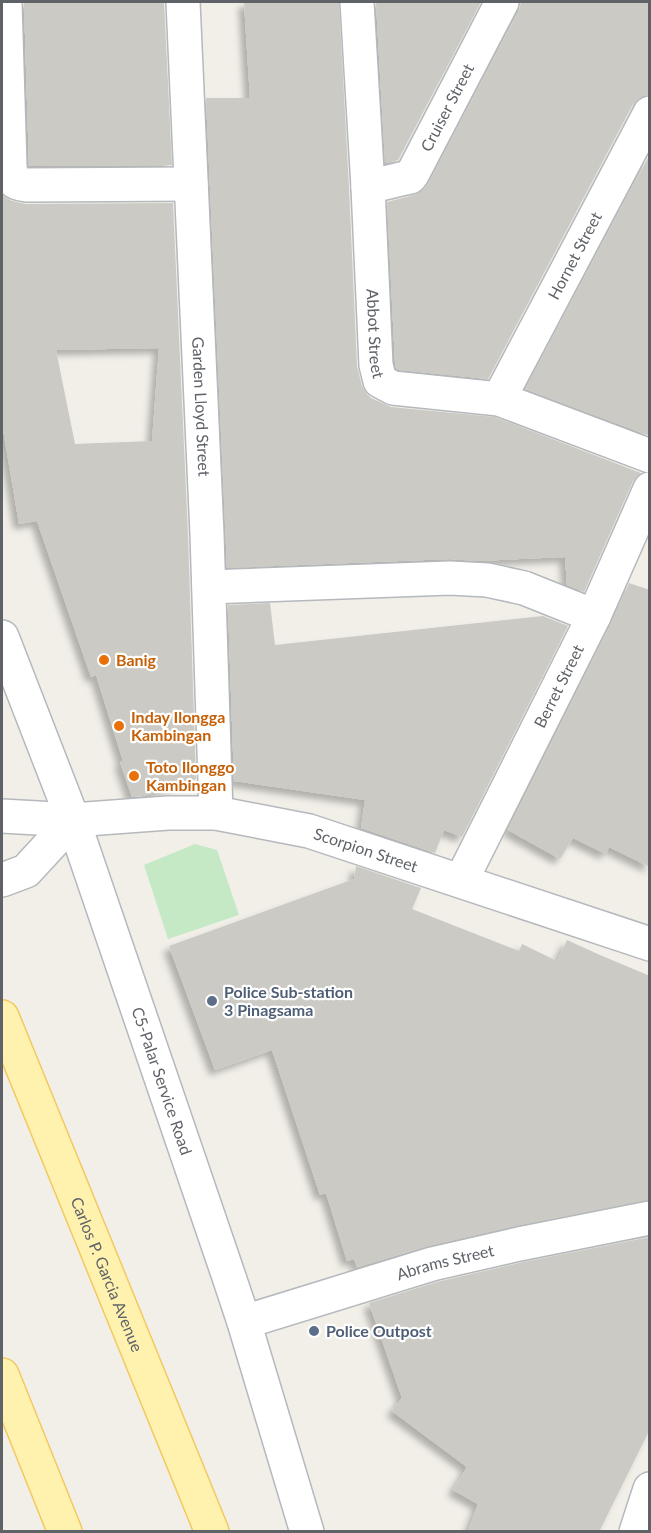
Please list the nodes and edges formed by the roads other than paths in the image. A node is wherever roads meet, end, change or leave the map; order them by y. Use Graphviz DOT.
graph roads {
  1 [pos="5,2"];
  2 [pos="183,2"];
  3 [pos="357,2"];
  4 [pos="502,2"];
  5 [pos="650,113"];
  6 [pos="6,166"];
  7 [pos="191,184"];
  8 [pos="368,187"];
  9 [pos="500,399"];
  10 [pos="650,456"];
  11 [pos="650,489"];
  12 [pos="637,552"];
  13 [pos="208,587"];
  14 [pos="594,616"];
  15 [pos="2,637"];
  16 [pos="216,813"];
  17 [pos="2,816"];
  18 [pos="73,820"];
  19 [pos="2,880"];
  20 [pos="460,881"];
  21 [pos="650,944"];
  22 [pos="2,1017"];
  23 [pos="650,1218"];
  24 [pos="244,1322"];
  25 [pos="2,1375"];
  26 [pos="650,1489"];
  27 [pos="65,1532"];
  28 [pos="212,1532"];
  29 [pos="307,1532"];
  30 [pos="636,1532"];
  1 -- 6 [label="street"];
  2 -- 7 [label="street, Garden Lloyd Street"];
  3 -- 8 [label="street, Abbot Street"];
  4 -- 8 [label="street, Cruiser Street"];
  5 -- 9 [label="street, Hornet Street"];
  6 -- 7 [label="street"];
  7 -- 13 [label="street, Garden Lloyd Street"];
  8 -- 9 [label="street, Abbot Street"];
  9 -- 10 [label="street, Abbot Street"];
  11 -- 12 [label="street, Berret Street"];
  12 -- 14 [label="street, Berret Street"];
  13 -- 14 [label="street"];
  13 -- 16 [label="street, Garden Lloyd Street"];
  14 -- 20 [label="street, Berret Street"];
  15 -- 18 [label="street, C5-Palar Service Road"];
  16 -- 18 [label="street, Scorpion Street"];
  16 -- 20 [label="street, Scorpion Street"];
  17 -- 18 [label="street, Scorpion Street"];
  18 -- 19 [label="street"];
  18 -- 24 [label="street, C5-Palar Service Road"];
  20 -- 21 [label="street, Scorpion Street"];
  22 -- 28 [label="main road, Carlos P. Garcia Avenue"];
  23 -- 24 [label="street, Abrams Street"];
  24 -- 29 [label="street, C5-Palar Service Road"];
  25 -- 27 [label="main road"];
  26 -- 30 [label="street"];
}
